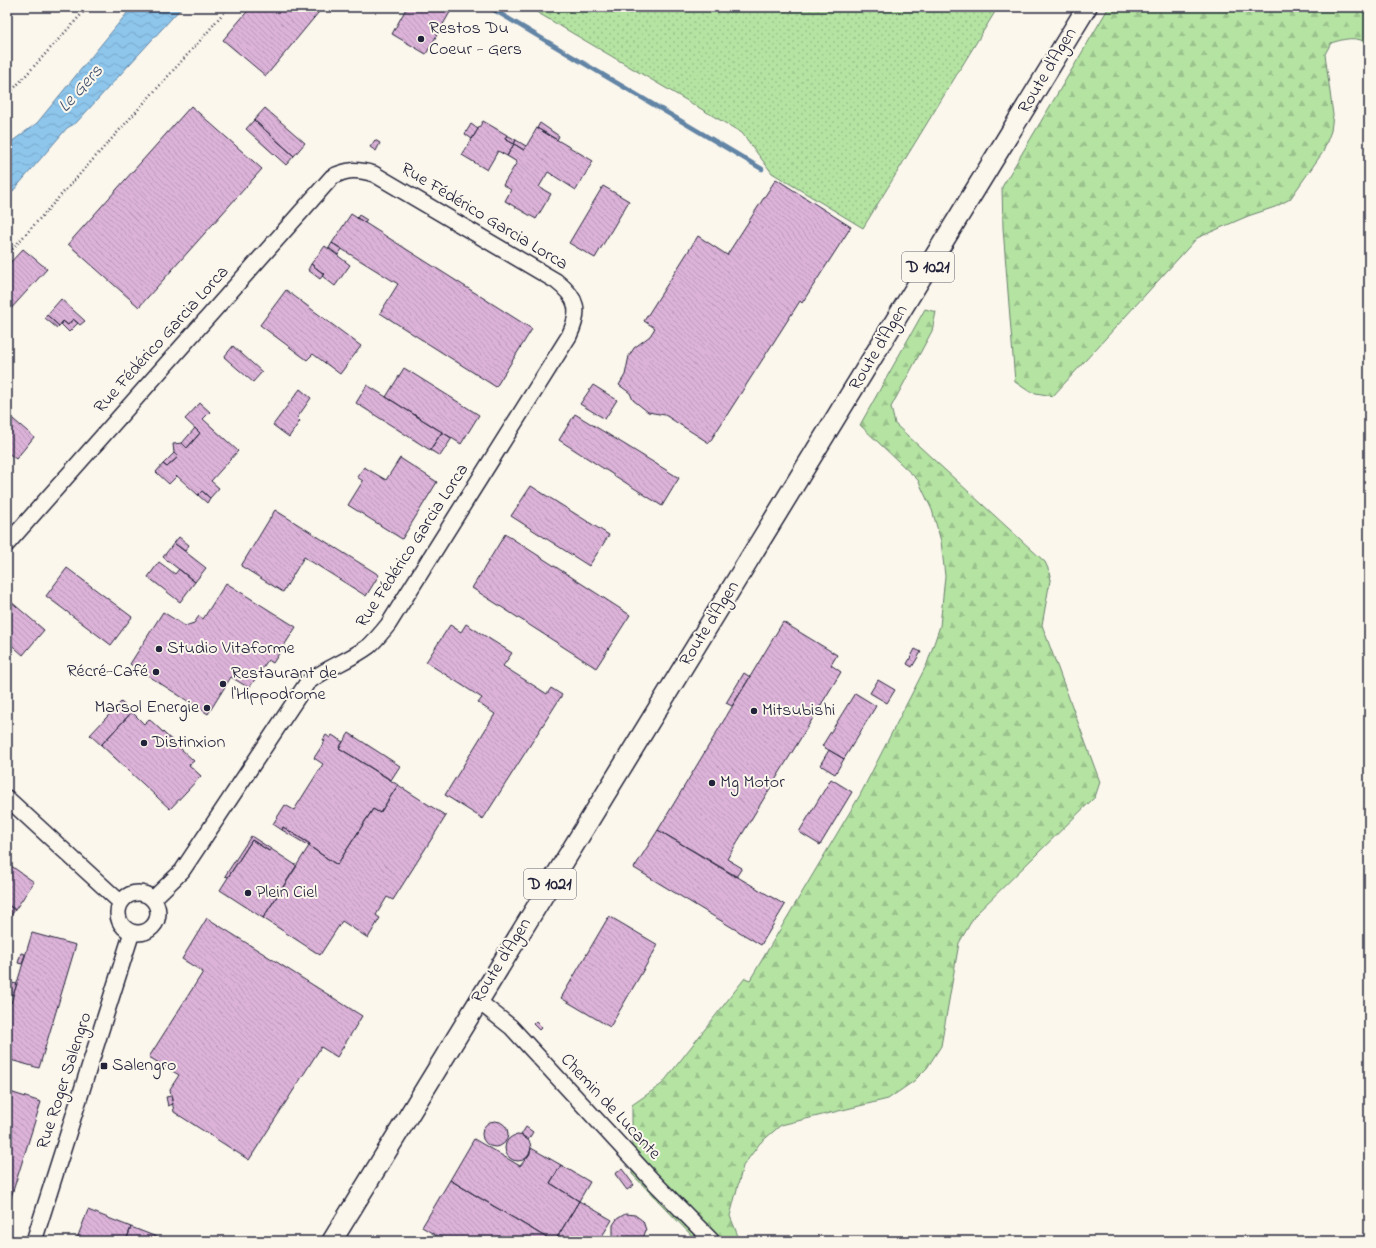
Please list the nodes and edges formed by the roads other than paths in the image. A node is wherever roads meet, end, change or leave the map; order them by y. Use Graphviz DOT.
graph roads {
  1 [pos="1087,7"];
  2 [pos="7,544"];
  3 [pos="7,798"];
  4 [pos="153,899"];
  5 [pos="120,902"];
  6 [pos="132,932"];
  7 [pos="478,1001"];
  8 [pos="34,1241"];
  9 [pos="332,1241"];
  10 [pos="712,1241"];
  1 -- 7 [label="main road, Route d'Agen / D 1021"];
  2 -- 4 [label="street, Rue Fédérico Garcia Lorca"];
  3 -- 5 [label="street"];
  4 -- 5 [label="street"];
  4 -- 6 [label="street"];
  5 -- 6 [label="street"];
  6 -- 8 [label="street, Rue Roger Salengro"];
  7 -- 9 [label="main road, Route d'Agen / D 1021"];
  7 -- 10 [label="street, Chemin de Lucante"];
}
